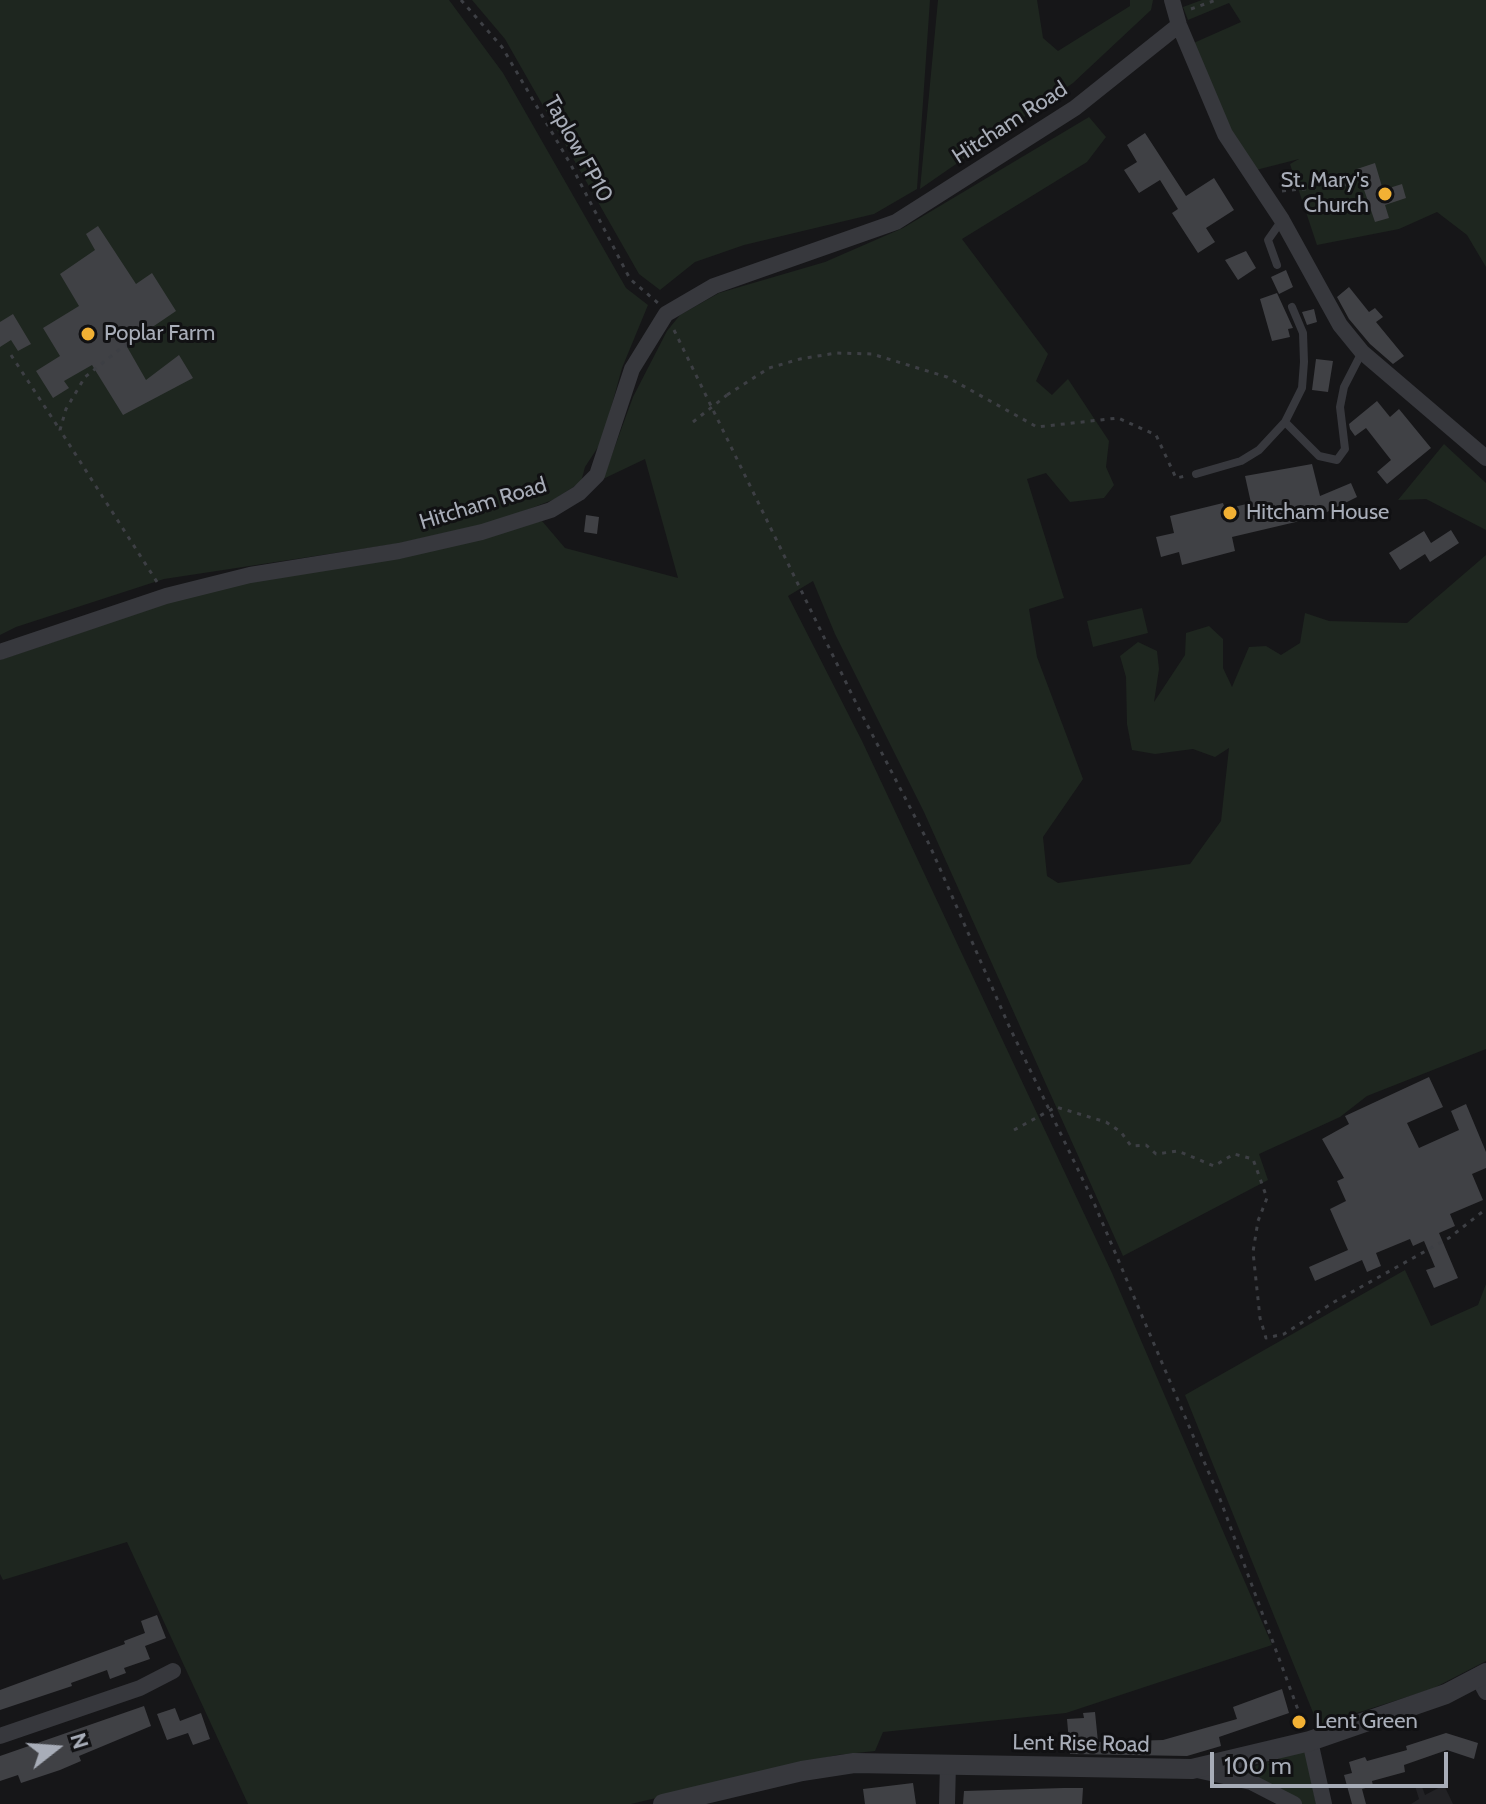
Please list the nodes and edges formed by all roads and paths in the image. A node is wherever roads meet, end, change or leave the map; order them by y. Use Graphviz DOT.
graph roads {
  1 [pos="461,0"];
  2 [pos="1216,0"];
  3 [pos="1175,13"];
  4 [pos="1353,184"];
  5 [pos="1263,194"];
  6 [pos="1282,220"];
  7 [pos="1277,265"];
  8 [pos="1292,307"];
  9 [pos="666,314"];
  10 [pos="155,330"];
  11 [pos="1362,352"];
  12 [pos="11,355"];
  13 [pos="693,422"];
  14 [pos="1285,422"];
  15 [pos="60,430"];
  16 [pos="1486,458"];
  17 [pos="1196,474"];
  18 [pos="166,596"];
  19 [pos="0,652"];
  20 [pos="1050,1111"];
  21 [pos="1014,1130"];
  22 [pos="1486,1209"];
  23 [pos="173,1671"];
  24 [pos="1483,1680"];
  25 [pos="0,1736"];
  26 [pos="1310,1741"];
  27 [pos="948,1764"];
  28 [pos="1192,1769"];
  29 [pos="698,1799"];
  30 [pos="663,1804"];
  31 [pos="947,1804"];
  32 [pos="1294,1804"];
  33 [pos="1324,1804"];
  1 -- 9 [label="path, Taplow FP10"];
  2 -- 3 [label="path"];
  3 -- 5 [label="street"];
  3 -- 9 [label="street, Hitcham Road"];
  4 -- 5 [label="path"];
  5 -- 6 [label="street"];
  6 -- 7 [label="lane"];
  6 -- 11 [label="street"];
  8 -- 14 [label="lane"];
  9 -- 18 [label="street, Hitcham Road"];
  9 -- 20 [label="path, Taplow FP10"];
  10 -- 15 [label="path"];
  11 -- 14 [label="lane"];
  11 -- 16 [label="street"];
  12 -- 15 [label="path"];
  13 -- 17 [label="path, bridge"];
  14 -- 17 [label="lane"];
  15 -- 18 [label="path"];
  18 -- 19 [label="street, Hitcham Road"];
  20 -- 21 [label="path"];
  20 -- 22 [label="path"];
  20 -- 26 [label="path, Taplow FP10"];
  23 -- 25 [label="street"];
  24 -- 26 [label="street, Lent Rise Road"];
  26 -- 28 [label="street, Lent Rise Road"];
  26 -- 33 [label="street"];
  27 -- 28 [label="street, Lent Rise Road"];
  27 -- 29 [label="street, Lent Rise Road"];
  27 -- 31 [label="street"];
  28 -- 32 [label="street"];
  29 -- 30 [label="street, Lent Rise Road"];
}
